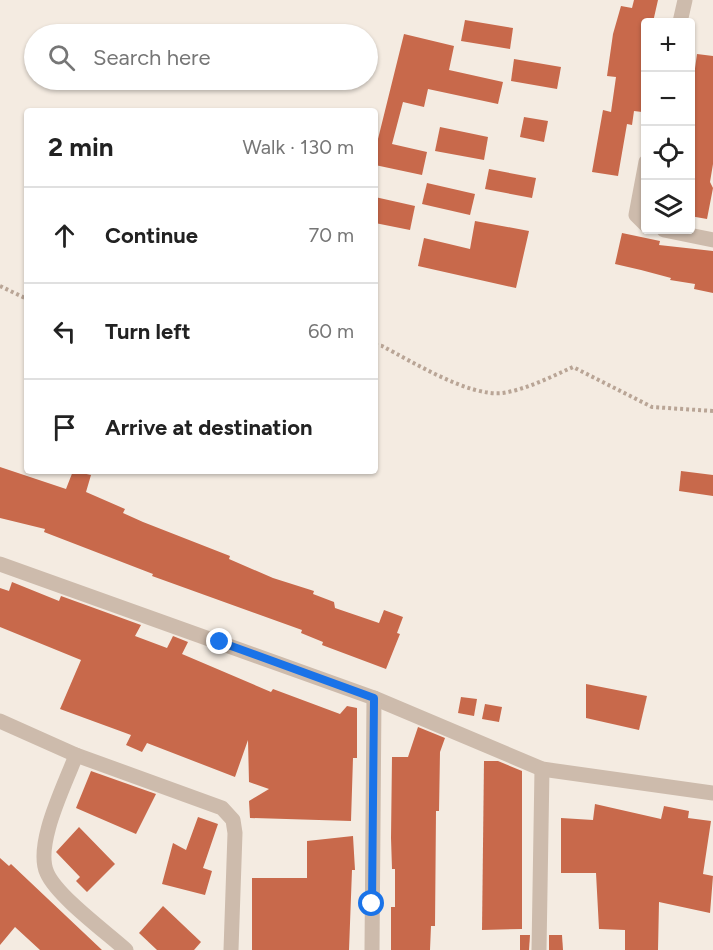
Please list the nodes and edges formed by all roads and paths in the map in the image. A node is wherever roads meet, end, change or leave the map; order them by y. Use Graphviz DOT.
graph roads {
  1 [pos="686,0"];
  2 [pos="681,18"];
  3 [pos="641,186"];
  4 [pos="641,221"];
  5 [pos="684,234"];
  6 [pos="713,240"];
  7 [pos="0,286"];
  8 [pos="24,297"];
  9 [pos="378,345"];
  10 [pos="713,411"];
  11 [pos="0,564"];
  12 [pos="374,698"];
  13 [pos="0,721"];
  14 [pos="76,755"];
  15 [pos="542,769"];
  16 [pos="713,793"];
  17 [pos="126,950"];
  18 [pos="231,950"];
  19 [pos="372,950"];
  20 [pos="539,950"];
  1 -- 2 [label="street"];
  3 -- 4 [label="street"];
  5 -- 6 [label="street"];
  7 -- 8 [label="path"];
  9 -- 10 [label="path"];
  11 -- 12 [label="street"];
  12 -- 15 [label="street"];
  12 -- 19 [label="street"];
  13 -- 14 [label="street"];
  14 -- 17 [label="street"];
  14 -- 18 [label="street"];
  15 -- 16 [label="street"];
  15 -- 20 [label="street"];
}
